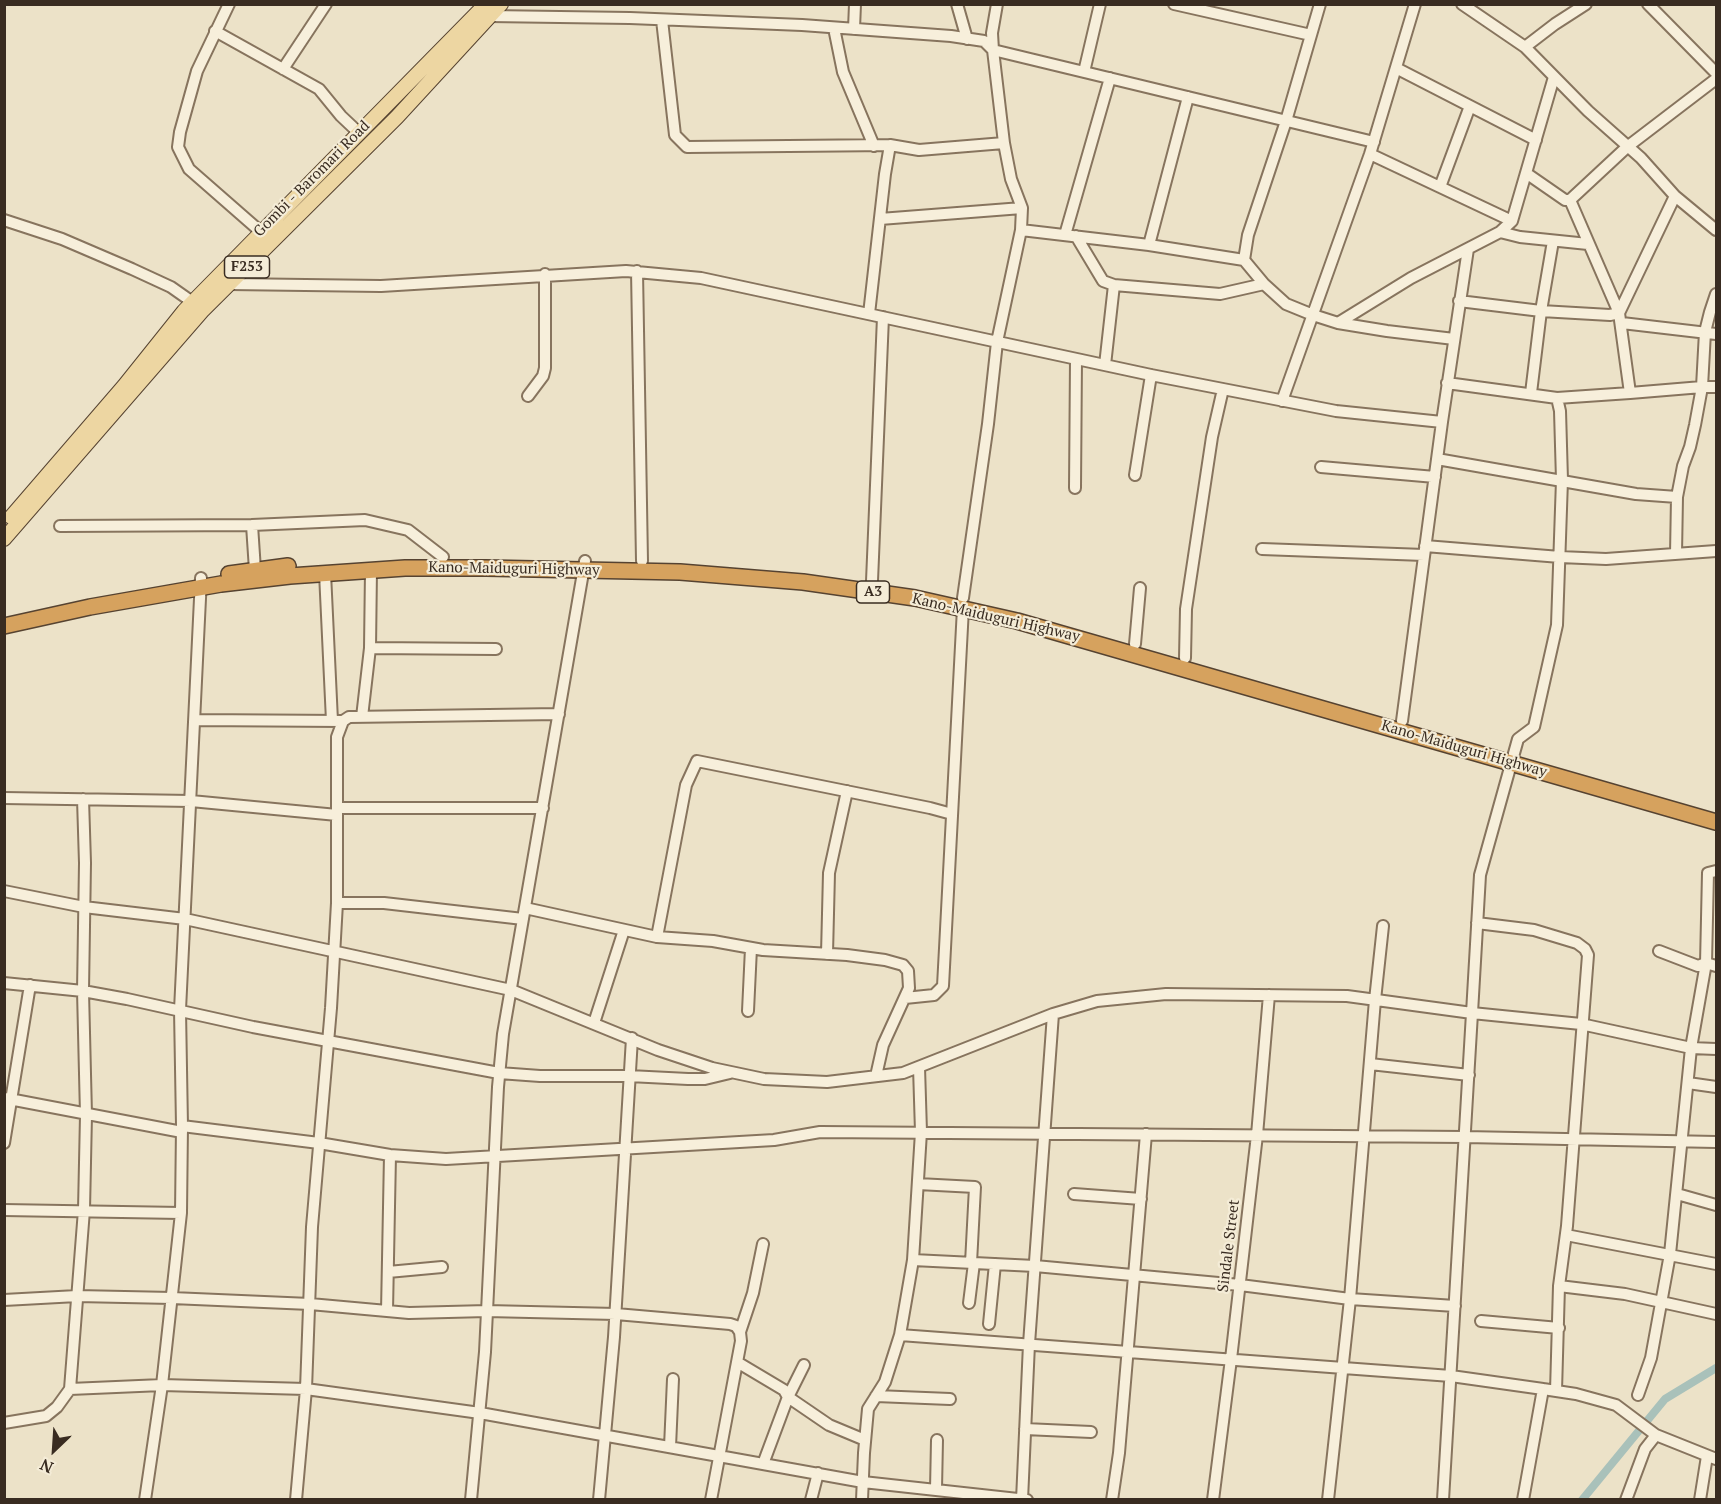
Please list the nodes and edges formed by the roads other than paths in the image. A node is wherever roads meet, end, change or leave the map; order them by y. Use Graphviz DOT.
graph roads {
  1 [pos="229,4"];
  2 [pos="326,4"];
  3 [pos="501,4"];
  4 [pos="855,4"];
  5 [pos="957,4"];
  6 [pos="998,4"];
  7 [pos="1100,4"];
  8 [pos="1174,4"];
  9 [pos="1320,4"];
  10 [pos="1415,4"];
  11 [pos="1462,4"];
  12 [pos="1586,4"];
  13 [pos="1648,4"];
  14 [pos="488,10"];
  15 [pos="662,20"];
  16 [pos="834,28"];
  17 [pos="854,28"];
  18 [pos="215,31"];
  19 [pos="1311,35"];
  20 [pos="967,39"];
  21 [pos="1525,47"];
  22 [pos="993,50"];
  23 [pos="1396,68"];
  24 [pos="283,69"];
  25 [pos="1084,72"];
  26 [pos="1716,73"];
  27 [pos="1554,77"];
  28 [pos="1110,78"];
  29 [pos="1716,79"];
  30 [pos="1188,97"];
  31 [pos="1470,106"];
  32 [pos="1286,121"];
  33 [pos="359,133"];
  34 [pos="1536,140"];
  35 [pos="1374,142"];
  36 [pos="1004,143"];
  37 [pos="874,146"];
  38 [pos="890,146"];
  39 [pos="1627,147"];
  40 [pos="1370,154"];
  41 [pos="1526,173"];
  42 [pos="1440,187"];
  43 [pos="1676,196"];
  44 [pos="1570,200"];
  45 [pos="1022,208"];
  46 [pos="880,219"];
  47 [pos="4,220"];
  48 [pos="1512,221"];
  49 [pos="1021,230"];
  50 [pos="1716,230"];
  51 [pos="261,232"];
  52 [pos="1500,232"];
  53 [pos="1070,236"];
  54 [pos="1553,241"];
  55 [pos="1588,244"];
  56 [pos="1149,245"];
  57 [pos="1468,249"];
  58 [pos="1244,260"];
  59 [pos="637,271"];
  60 [pos="545,274"];
  61 [pos="225,279"];
  62 [pos="1264,284"];
  63 [pos="1114,285"];
  64 [pos="1716,294"];
  65 [pos="1459,301"];
  66 [pos="198,306"];
  67 [pos="1541,311"];
  68 [pos="869,314"];
  69 [pos="1312,315"];
  70 [pos="883,317"];
  71 [pos="1620,318"];
  72 [pos="1338,323"];
  73 [pos="1711,333"];
  74 [pos="1454,339"];
  75 [pos="997,342"];
  76 [pos="1076,359"];
  77 [pos="1105,365"];
  78 [pos="1151,375"];
  79 [pos="1447,383"];
  80 [pos="1702,387"];
  81 [pos="1716,387"];
  82 [pos="1223,389"];
  83 [pos="1531,393"];
  84 [pos="1630,393"];
  85 [pos="528,396"];
  86 [pos="1557,398"];
  87 [pos="1282,400"];
  88 [pos="1442,422"];
  89 [pos="1437,459"];
  90 [pos="1321,468"];
  91 [pos="1135,475"];
  92 [pos="1435,477"];
  93 [pos="1562,480"];
  94 [pos="1075,488"];
  95 [pos="1677,497"];
  96 [pos="4,525"];
  97 [pos="252,525"];
  98 [pos="60,526"];
  99 [pos="4,539"];
  100 [pos="1262,549"];
  101 [pos="1425,550"];
  102 [pos="1716,551"];
  103 [pos="1677,554"];
  104 [pos="443,557"];
  105 [pos="1560,557"];
  106 [pos="642,561"];
  107 [pos="585,566"];
  108 [pos="255,570"];
  109 [pos="371,570"];
  110 [pos="325,573"];
  111 [pos="872,581"];
  112 [pos="201,583"];
  113 [pos="1140,588"];
  114 [pos="963,603"];
  115 [pos="4,615"];
  116 [pos="4,626"];
  117 [pos="1135,644"];
  118 [pos="370,648"];
  119 [pos="496,649"];
  120 [pos="1185,658"];
  121 [pos="559,714"];
  122 [pos="362,717"];
  123 [pos="195,720"];
  124 [pos="338,721"];
  125 [pos="1402,721"];
  126 [pos="1514,759"];
  127 [pos="847,791"];
  128 [pos="4,798"];
  129 [pos="83,800"];
  130 [pos="191,801"];
  131 [pos="543,808"];
  132 [pos="337,811"];
  133 [pos="1716,812"];
  134 [pos="952,814"];
  135 [pos="1716,822"];
  136 [pos="1716,871"];
  137 [pos="4,891"];
  138 [pos="337,903"];
  139 [pos="84,908"];
  140 [pos="524,914"];
  141 [pos="184,919"];
  142 [pos="1477,923"];
  143 [pos="1383,926"];
  144 [pos="624,930"];
  145 [pos="657,937"];
  146 [pos="751,948"];
  147 [pos="1659,951"];
  148 [pos="334,953"];
  149 [pos="827,954"];
  150 [pos="1711,965"];
  151 [pos="4,982"];
  152 [pos="30,985"];
  153 [pos="511,990"];
  154 [pos="82,991"];
  155 [pos="1269,995"];
  156 [pos="904,998"];
  157 [pos="1375,1000"];
  158 [pos="180,1010"];
  159 [pos="748,1011"];
  160 [pos="1472,1013"];
  161 [pos="1053,1014"];
  162 [pos="594,1023"];
  163 [pos="1581,1024"];
  164 [pos="632,1038"];
  165 [pos="328,1042"];
  166 [pos="1691,1048"];
  167 [pos="1716,1049"];
  168 [pos="1370,1065"];
  169 [pos="920,1067"];
  170 [pos="732,1072"];
  171 [pos="499,1073"];
  172 [pos="1469,1075"];
  173 [pos="629,1076"];
  174 [pos="876,1076"];
  175 [pos="1688,1083"];
  176 [pos="1716,1087"];
  177 [pos="8,1099"];
  178 [pos="86,1115"];
  179 [pos="182,1129"];
  180 [pos="921,1132"];
  181 [pos="1044,1133"];
  182 [pos="1146,1134"];
  183 [pos="1257,1135"];
  184 [pos="1364,1136"];
  185 [pos="1465,1137"];
  186 [pos="1572,1140"];
  187 [pos="1716,1142"];
  188 [pos="4,1143"];
  189 [pos="320,1143"];
  190 [pos="1682,1143"];
  191 [pos="625,1150"];
  192 [pos="390,1155"];
  193 [pos="494,1158"];
  194 [pos="918,1184"];
  195 [pos="1074,1194"];
  196 [pos="1677,1194"];
  197 [pos="1141,1199"];
  198 [pos="1716,1205"];
  199 [pos="4,1210"];
  200 [pos="84,1210"];
  201 [pos="181,1213"];
  202 [pos="1566,1235"];
  203 [pos="763,1244"];
  204 [pos="1671,1254"];
  205 [pos="913,1260"];
  206 [pos="973,1263"];
  207 [pos="995,1264"];
  208 [pos="1716,1264"];
  209 [pos="1035,1266"];
  210 [pos="442,1267"];
  211 [pos="387,1272"];
  212 [pos="1134,1275"];
  213 [pos="1240,1285"];
  214 [pos="1560,1286"];
  215 [pos="77,1296"];
  216 [pos="172,1298"];
  217 [pos="1350,1299"];
  218 [pos="4,1300"];
  219 [pos="1662,1302"];
  220 [pos="969,1303"];
  221 [pos="310,1304"];
  222 [pos="1455,1305"];
  223 [pos="387,1311"];
  224 [pos="487,1311"];
  225 [pos="616,1314"];
  226 [pos="1716,1314"];
  227 [pos="1480,1321"];
  228 [pos="989,1324"];
  229 [pos="1559,1328"];
  230 [pos="740,1332"];
  231 [pos="900,1335"];
  232 [pos="1029,1344"];
  233 [pos="1126,1351"];
  234 [pos="1232,1359"];
  235 [pos="737,1362"];
  236 [pos="804,1365"];
  237 [pos="1342,1368"];
  238 [pos="1451,1376"];
  239 [pos="673,1379"];
  240 [pos="162,1385"];
  241 [pos="70,1389"];
  242 [pos="306,1389"];
  243 [pos="1543,1389"];
  244 [pos="1556,1391"];
  245 [pos="1638,1395"];
  246 [pos="876,1396"];
  247 [pos="788,1397"];
  248 [pos="950,1399"];
  249 [pos="480,1413"];
  250 [pos="4,1423"];
  251 [pos="1025,1429"];
  252 [pos="1091,1432"];
  253 [pos="1652,1432"];
  254 [pos="606,1436"];
  255 [pos="865,1440"];
  256 [pos="937,1440"];
  257 [pos="670,1447"];
  258 [pos="719,1456"];
  259 [pos="1712,1457"];
  260 [pos="763,1464"];
  261 [pos="818,1473"];
  262 [pos="863,1482"];
  263 [pos="918,1487"];
  264 [pos="936,1489"];
  265 [pos="1024,1499"];
  266 [pos="145,1500"];
  267 [pos="296,1500"];
  268 [pos="471,1500"];
  269 [pos="599,1500"];
  270 [pos="711,1500"];
  271 [pos="811,1500"];
  272 [pos="862,1500"];
  273 [pos="917,1500"];
  274 [pos="1113,1500"];
  275 [pos="1213,1500"];
  276 [pos="1328,1500"];
  277 [pos="1443,1500"];
  278 [pos="1523,1500"];
  279 [pos="1626,1500"];
  280 [pos="1700,1500"];
  1 -- 18 [label="street"];
  2 -- 24 [label="street"];
  3 -- 14 [label="main road, Gombi - Baromari Road / F253"];
  4 -- 17 [label="street"];
  5 -- 20 [label="street"];
  6 -- 22 [label="street"];
  7 -- 25 [label="street"];
  8 -- 19 [label="street"];
  9 -- 19 [label="street"];
  10 -- 23 [label="street"];
  11 -- 21 [label="street"];
  12 -- 21 [label="street"];
  13 -- 26 [label="street"];
  14 -- 15 [label="street"];
  14 -- 33 [label="main road, Gombi - Baromari Road / F253"];
  14 -- 61 [label="main road, Gombi - Baromari Road / F253"];
  15 -- 16 [label="street"];
  15 -- 37 [label="street"];
  16 -- 17 [label="street"];
  16 -- 37 [label="street"];
  17 -- 20 [label="street"];
  18 -- 24 [label="street"];
  18 -- 51 [label="street"];
  19 -- 32 [label="street"];
  20 -- 22 [label="street"];
  21 -- 27 [label="street"];
  22 -- 25 [label="street"];
  22 -- 36 [label="street"];
  23 -- 31 [label="street"];
  23 -- 35 [label="street"];
  24 -- 33 [label="street"];
  25 -- 28 [label="street"];
  27 -- 34 [label="street"];
  27 -- 39 [label="street"];
  28 -- 30 [label="street"];
  28 -- 53 [label="street"];
  29 -- 39 [label="street"];
  30 -- 32 [label="street"];
  30 -- 56 [label="street"];
  31 -- 34 [label="street"];
  31 -- 42 [label="street"];
  32 -- 35 [label="street"];
  32 -- 58 [label="street"];
  33 -- 51 [label="main road, Gombi - Baromari Road / F253"];
  34 -- 41 [label="street"];
  35 -- 40 [label="street"];
  36 -- 38 [label="street"];
  36 -- 45 [label="street"];
  37 -- 38 [label="street"];
  38 -- 46 [label="street"];
  39 -- 43 [label="street"];
  39 -- 44 [label="street"];
  40 -- 42 [label="street"];
  40 -- 69 [label="street"];
  41 -- 44 [label="street"];
  41 -- 48 [label="street"];
  42 -- 48 [label="street"];
  43 -- 50 [label="street"];
  43 -- 71 [label="street"];
  44 -- 55 [label="street"];
  45 -- 46 [label="street"];
  45 -- 49 [label="street"];
  46 -- 68 [label="street"];
  47 -- 66 [label="street"];
  48 -- 52 [label="street"];
  49 -- 53 [label="street"];
  49 -- 75 [label="street"];
  51 -- 61 [label="main road, Gombi - Baromari Road / F253"];
  52 -- 54 [label="street"];
  52 -- 57 [label="street"];
  53 -- 56 [label="street"];
  53 -- 63 [label="street"];
  54 -- 55 [label="street"];
  54 -- 67 [label="street"];
  55 -- 71 [label="street"];
  56 -- 58 [label="street"];
  57 -- 65 [label="street"];
  57 -- 72 [label="street"];
  58 -- 62 [label="street"];
  59 -- 60 [label="street"];
  59 -- 68 [label="street"];
  59 -- 106 [label="street"];
  60 -- 61 [label="street"];
  60 -- 85 [label="street"];
  61 -- 66 [label="main road, Gombi - Baromari Road / F253"];
  62 -- 63 [label="street"];
  62 -- 69 [label="street"];
  63 -- 77 [label="street"];
  64 -- 73 [label="street"];
  65 -- 67 [label="street"];
  65 -- 74 [label="street"];
  66 -- 96 [label="main road, Gombi - Baromari Road / F253"];
  66 -- 99 [label="main road, Gombi - Baromari Road / F253"];
  67 -- 71 [label="street"];
  67 -- 83 [label="street"];
  68 -- 70 [label="street"];
  69 -- 72 [label="street"];
  69 -- 87 [label="street"];
  70 -- 75 [label="street"];
  70 -- 111 [label="street"];
  71 -- 73 [label="street"];
  71 -- 84 [label="street"];
  72 -- 74 [label="street"];
  73 -- 80 [label="street"];
  74 -- 79 [label="street"];
  75 -- 76 [label="street"];
  75 -- 114 [label="street"];
  76 -- 77 [label="street"];
  76 -- 94 [label="street"];
  77 -- 78 [label="street"];
  78 -- 82 [label="street"];
  78 -- 91 [label="street"];
  79 -- 83 [label="street"];
  79 -- 88 [label="street"];
  80 -- 81 [label="street"];
  80 -- 84 [label="street"];
  80 -- 95 [label="street"];
  82 -- 87 [label="street"];
  82 -- 120 [label="street"];
  83 -- 86 [label="street"];
  84 -- 86 [label="street"];
  86 -- 93 [label="street"];
  87 -- 88 [label="street"];
  88 -- 89 [label="street"];
  89 -- 92 [label="street"];
  89 -- 93 [label="street"];
  90 -- 92 [label="street"];
  92 -- 101 [label="street"];
  93 -- 95 [label="street"];
  93 -- 105 [label="street"];
  95 -- 103 [label="street"];
  97 -- 98 [label="street"];
  97 -- 104 [label="street"];
  97 -- 108 [label="street"];
  100 -- 101 [label="street"];
  101 -- 105 [label="street"];
  101 -- 125 [label="street"];
  102 -- 103 [label="street"];
  103 -- 105 [label="street"];
  104 -- 107 [label="highway, Kano-Maiduguri Highway / A3"];
  104 -- 108 [label="highway, Kano-Maiduguri Highway / A3"];
  105 -- 126 [label="street"];
  106 -- 107 [label="highway, Kano-Maiduguri Highway / A3"];
  106 -- 111 [label="highway, Kano-Maiduguri Highway / A3"];
  107 -- 109 [label="highway, Kano-Maiduguri Highway / A3"];
  107 -- 114 [label="highway, Kano-Maiduguri Highway / A3"];
  107 -- 121 [label="street"];
  108 -- 112 [label="highway, Kano-Maiduguri Highway / A3"];
  109 -- 110 [label="highway, Kano-Maiduguri Highway / A3"];
  109 -- 118 [label="street"];
  110 -- 112 [label="highway, Kano-Maiduguri Highway / A3"];
  110 -- 124 [label="street"];
  111 -- 114 [label="highway, Kano-Maiduguri Highway / A3"];
  112 -- 115 [label="highway, Kano-Maiduguri Highway / A3"];
  112 -- 116 [label="highway, Kano-Maiduguri Highway / A3"];
  112 -- 123 [label="street"];
  113 -- 117 [label="street"];
  114 -- 117 [label="highway, Kano-Maiduguri Highway / A3"];
  114 -- 126 [label="highway, Kano-Maiduguri Highway / A3"];
  114 -- 134 [label="street"];
  117 -- 120 [label="highway, Kano-Maiduguri Highway / A3"];
  118 -- 119 [label="street"];
  118 -- 122 [label="street"];
  120 -- 125 [label="highway, Kano-Maiduguri Highway / A3"];
  121 -- 122 [label="street"];
  121 -- 131 [label="street"];
  122 -- 124 [label="street"];
  123 -- 124 [label="street"];
  123 -- 130 [label="street"];
  124 -- 132 [label="street"];
  125 -- 126 [label="highway, Kano-Maiduguri Highway / A3"];
  126 -- 133 [label="highway, Kano-Maiduguri Highway / A3"];
  126 -- 135 [label="highway, Kano-Maiduguri Highway / A3"];
  126 -- 142 [label="street"];
  127 -- 134 [label="street"];
  127 -- 145 [label="street"];
  127 -- 149 [label="street"];
  128 -- 129 [label="street"];
  129 -- 130 [label="street"];
  129 -- 139 [label="street"];
  130 -- 132 [label="street"];
  130 -- 141 [label="street"];
  131 -- 132 [label="street"];
  131 -- 140 [label="street"];
  132 -- 138 [label="street"];
  134 -- 156 [label="street"];
  136 -- 150 [label="street"];
  137 -- 139 [label="street"];
  138 -- 140 [label="street"];
  138 -- 148 [label="street"];
  139 -- 141 [label="street"];
  139 -- 154 [label="street"];
  140 -- 144 [label="street"];
  140 -- 153 [label="street"];
  141 -- 148 [label="street"];
  141 -- 158 [label="street"];
  142 -- 160 [label="street"];
  142 -- 163 [label="street"];
  143 -- 157 [label="street"];
  144 -- 145 [label="street"];
  144 -- 162 [label="street"];
  145 -- 146 [label="street"];
  146 -- 149 [label="street"];
  146 -- 159 [label="street"];
  147 -- 150 [label="street"];
  148 -- 153 [label="street"];
  148 -- 165 [label="street"];
  149 -- 156 [label="street"];
  150 -- 166 [label="street"];
  151 -- 152 [label="street"];
  152 -- 154 [label="street"];
  152 -- 177 [label="street"];
  153 -- 162 [label="street"];
  153 -- 171 [label="street"];
  154 -- 158 [label="street"];
  154 -- 178 [label="street"];
  155 -- 157 [label="street"];
  155 -- 161 [label="street"];
  155 -- 183 [label="street, Sindale Street"];
  156 -- 174 [label="street"];
  157 -- 160 [label="street"];
  157 -- 168 [label="street"];
  158 -- 165 [label="street"];
  158 -- 179 [label="street"];
  160 -- 163 [label="street"];
  160 -- 172 [label="street"];
  161 -- 169 [label="street"];
  161 -- 181 [label="street"];
  162 -- 164 [label="street"];
  163 -- 166 [label="street"];
  163 -- 186 [label="street"];
  164 -- 170 [label="street"];
  164 -- 173 [label="street"];
  165 -- 171 [label="street"];
  165 -- 189 [label="street"];
  166 -- 167 [label="street"];
  166 -- 175 [label="street"];
  168 -- 172 [label="street"];
  168 -- 184 [label="street"];
  169 -- 174 [label="street"];
  169 -- 180 [label="street"];
  170 -- 173 [label="street"];
  170 -- 174 [label="street"];
  171 -- 173 [label="street"];
  171 -- 193 [label="street"];
  172 -- 185 [label="street"];
  173 -- 191 [label="street"];
  175 -- 176 [label="street"];
  175 -- 190 [label="street"];
  177 -- 178 [label="street"];
  177 -- 188 [label="street"];
  178 -- 179 [label="street"];
  178 -- 200 [label="street"];
  179 -- 189 [label="street"];
  179 -- 201 [label="street"];
  180 -- 181 [label="street"];
  180 -- 191 [label="street"];
  180 -- 194 [label="street"];
  181 -- 182 [label="street"];
  181 -- 209 [label="street"];
  182 -- 183 [label="street"];
  182 -- 197 [label="street"];
  183 -- 184 [label="street"];
  183 -- 213 [label="street, Sindale Street"];
  184 -- 185 [label="street"];
  184 -- 217 [label="street"];
  185 -- 186 [label="street"];
  185 -- 222 [label="street"];
  186 -- 190 [label="street"];
  186 -- 202 [label="street"];
  187 -- 190 [label="street"];
  189 -- 192 [label="street"];
  189 -- 221 [label="street"];
  190 -- 196 [label="street"];
  191 -- 193 [label="street"];
  191 -- 225 [label="street"];
  192 -- 193 [label="street"];
  192 -- 211 [label="street"];
  193 -- 224 [label="street"];
  194 -- 205 [label="street"];
  194 -- 206 [label="street"];
  195 -- 197 [label="street"];
  196 -- 198 [label="street"];
  196 -- 204 [label="street"];
  197 -- 212 [label="street"];
  199 -- 200 [label="street"];
  200 -- 201 [label="street"];
  200 -- 215 [label="street"];
  201 -- 216 [label="street"];
  202 -- 204 [label="street"];
  202 -- 214 [label="street"];
  203 -- 230 [label="street"];
  204 -- 208 [label="street"];
  204 -- 219 [label="street"];
  205 -- 206 [label="street"];
  205 -- 231 [label="street"];
  206 -- 207 [label="street"];
  206 -- 220 [label="street"];
  207 -- 209 [label="street"];
  207 -- 228 [label="street"];
  209 -- 212 [label="street"];
  209 -- 232 [label="street"];
  210 -- 211 [label="street"];
  211 -- 223 [label="street"];
  212 -- 213 [label="street"];
  212 -- 233 [label="street"];
  213 -- 217 [label="street"];
  213 -- 234 [label="street, Sindale Street"];
  214 -- 219 [label="street"];
  214 -- 229 [label="street"];
  215 -- 216 [label="street"];
  215 -- 218 [label="street"];
  215 -- 241 [label="street"];
  216 -- 221 [label="street"];
  216 -- 240 [label="street"];
  217 -- 222 [label="street"];
  217 -- 237 [label="street"];
  219 -- 226 [label="street"];
  219 -- 245 [label="street"];
  221 -- 223 [label="street"];
  221 -- 242 [label="street"];
  222 -- 238 [label="street"];
  223 -- 224 [label="street"];
  224 -- 225 [label="street"];
  224 -- 249 [label="street"];
  225 -- 230 [label="street"];
  225 -- 254 [label="street"];
  227 -- 229 [label="street"];
  229 -- 244 [label="street"];
  230 -- 235 [label="street"];
  231 -- 232 [label="street"];
  231 -- 246 [label="street"];
  232 -- 233 [label="street"];
  232 -- 251 [label="street"];
  233 -- 234 [label="street"];
  233 -- 274 [label="street"];
  234 -- 237 [label="street"];
  234 -- 275 [label="street, Sindale Street"];
  235 -- 247 [label="street"];
  235 -- 258 [label="street"];
  236 -- 247 [label="street"];
  237 -- 238 [label="street"];
  237 -- 276 [label="street"];
  238 -- 243 [label="street"];
  238 -- 277 [label="street"];
  239 -- 257 [label="street"];
  240 -- 241 [label="street"];
  240 -- 242 [label="street"];
  240 -- 266 [label="street"];
  241 -- 250 [label="street"];
  242 -- 249 [label="street"];
  242 -- 267 [label="street"];
  243 -- 244 [label="street"];
  243 -- 278 [label="street"];
  244 -- 253 [label="street"];
  246 -- 248 [label="street"];
  246 -- 255 [label="street"];
  247 -- 255 [label="street"];
  247 -- 260 [label="street"];
  249 -- 254 [label="street"];
  249 -- 268 [label="street"];
  251 -- 252 [label="street"];
  251 -- 265 [label="street"];
  253 -- 259 [label="street"];
  253 -- 279 [label="street"];
  254 -- 257 [label="street"];
  254 -- 269 [label="street"];
  255 -- 262 [label="street"];
  256 -- 264 [label="street"];
  257 -- 258 [label="street"];
  258 -- 260 [label="street"];
  258 -- 270 [label="street"];
  259 -- 280 [label="street"];
  260 -- 261 [label="street"];
  261 -- 262 [label="street"];
  261 -- 271 [label="street"];
  262 -- 263 [label="street"];
  262 -- 272 [label="street"];
  263 -- 264 [label="street"];
  263 -- 273 [label="street"];
  264 -- 265 [label="street"];
}
